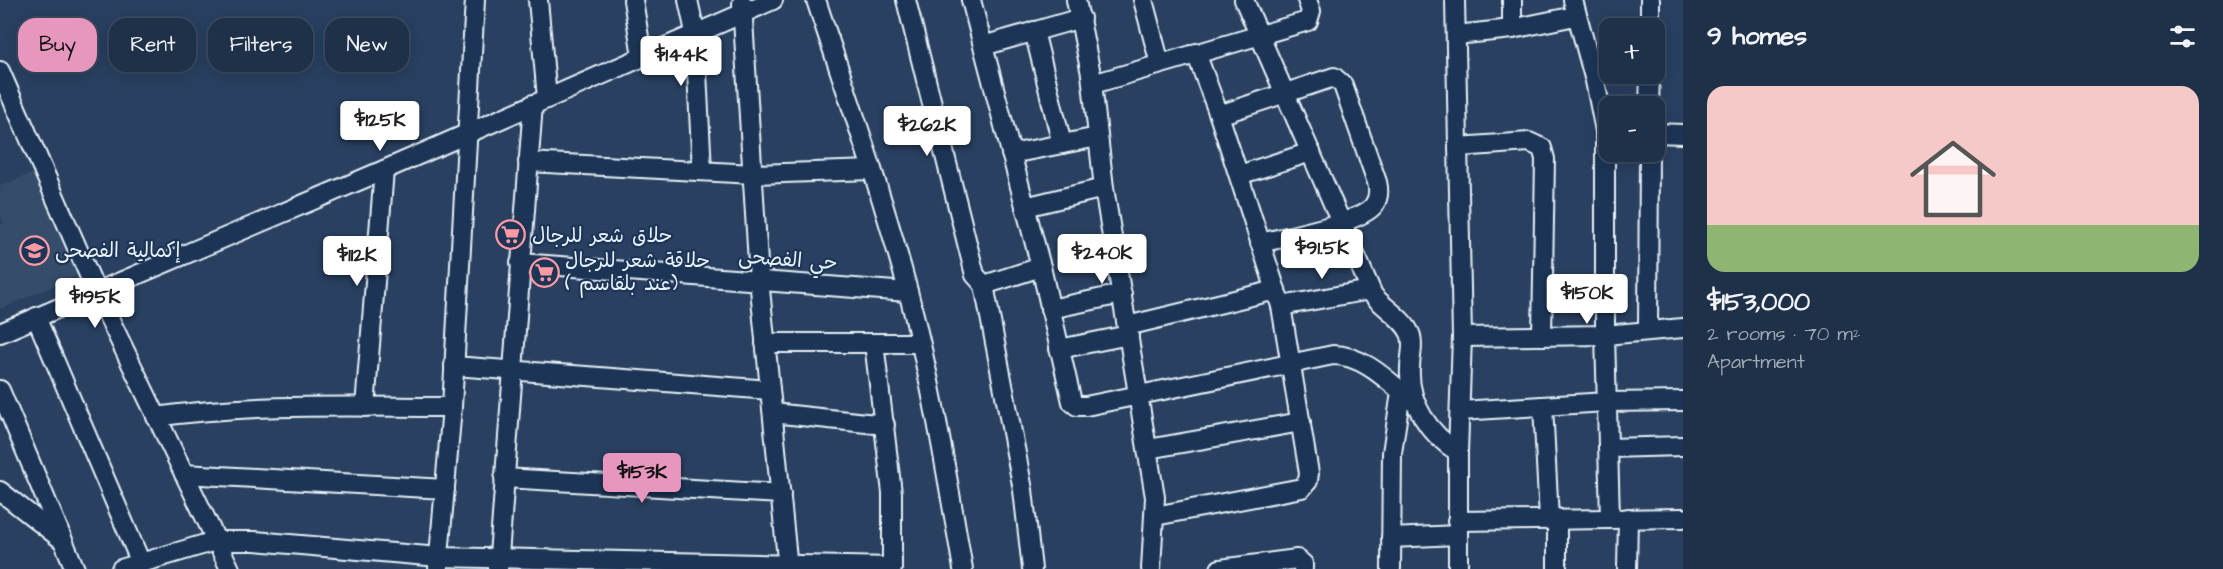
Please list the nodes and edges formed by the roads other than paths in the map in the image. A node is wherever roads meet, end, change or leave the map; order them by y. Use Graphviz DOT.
graph roads {
  1 [pos="475,0"];
  2 [pos="538,0"];
  3 [pos="633,0"];
  4 [pos="688,0"];
  5 [pos="773,0"];
  6 [pos="816,0"];
  7 [pos="906,0"];
  8 [pos="971,0"];
  9 [pos="1076,0"];
  10 [pos="1143,0"];
  11 [pos="1245,0"];
  12 [pos="1307,0"];
  13 [pos="1455,0"];
  14 [pos="1512,0"];
  15 [pos="1650,0"];
  16 [pos="742,6"];
  17 [pos="1574,8"];
  18 [pos="1081,18"];
  19 [pos="1650,18"];
  20 [pos="1512,29"];
  21 [pos="695,32"];
  22 [pos="1034,32"];
  23 [pos="1259,34"];
  24 [pos="1456,35"];
  25 [pos="983,46"];
  26 [pos="1196,53"];
  27 [pos="642,56"];
  28 [pos="1160,64"];
  29 [pos="0,71"];
  30 [pos="1093,84"];
  31 [pos="1285,93"];
  32 [pos="1599,98"];
  33 [pos="540,101"];
  34 [pos="1219,115"];
  35 [pos="469,133"];
  36 [pos="1665,133"];
  37 [pos="1683,134"];
  38 [pos="1098,137"];
  39 [pos="1062,144"];
  40 [pos="1458,147"];
  41 [pos="1311,152"];
  42 [pos="1011,154"];
  43 [pos="528,162"];
  44 [pos="1607,162"];
  45 [pos="1649,162"];
  46 [pos="384,170"];
  47 [pos="872,170"];
  48 [pos="702,171"];
  49 [pos="754,174"];
  50 [pos="1239,175"];
  51 [pos="1104,188"];
  52 [pos="1025,207"];
  53 [pos="1341,222"];
  54 [pos="1260,243"];
  55 [pos="520,263"];
  56 [pos="1041,267"];
  57 [pos="759,279"];
  58 [pos="984,285"];
  59 [pos="1370,290"];
  60 [pos="96,291"];
  61 [pos="908,292"];
  62 [pos="1122,294"];
  63 [pos="1278,298"];
  64 [pos="1050,309"];
  65 [pos="36,317"];
  66 [pos="1683,328"];
  67 [pos="1128,330"];
  68 [pos="1648,330"];
  69 [pos="0,333"];
  70 [pos="1605,335"];
  71 [pos="1542,336"];
  72 [pos="1462,337"];
  73 [pos="765,343"];
  74 [pos="874,343"];
  75 [pos="920,343"];
  76 [pos="1059,350"];
  77 [pos="1291,364"];
  78 [pos="454,366"];
  79 [pos="512,371"];
  80 [pos="0,390"];
  81 [pos="770,390"];
  82 [pos="1139,395"];
  83 [pos="1408,398"];
  84 [pos="1683,401"];
  85 [pos="1607,402"];
  86 [pos="1544,406"];
  87 [pos="365,407"];
  88 [pos="452,407"];
  89 [pos="1460,411"];
  90 [pos="772,413"];
  91 [pos="156,417"];
  92 [pos="1301,422"];
  93 [pos="885,425"];
  94 [pos="1683,446"];
  95 [pos="1608,448"];
  96 [pos="1148,449"];
  97 [pos="1458,452"];
  98 [pos="184,474"];
  99 [pos="504,478"];
  100 [pos="445,489"];
  101 [pos="0,491"];
  102 [pos="781,494"];
  103 [pos="1155,516"];
  104 [pos="1610,518"];
  105 [pos="1628,518"];
  106 [pos="1683,518"];
  107 [pos="1553,519"];
  108 [pos="1457,528"];
  109 [pos="1391,538"];
  110 [pos="63,540"];
  111 [pos="215,541"];
  112 [pos="141,563"];
  113 [pos="438,563"];
  114 [pos="498,563"];
  115 [pos="706,565"];
  116 [pos="788,566"];
  117 [pos="892,568"];
  118 [pos="75,569"];
  119 [pos="121,569"];
  120 [pos="230,569"];
  121 [pos="963,569"];
  122 [pos="1032,569"];
  123 [pos="1151,569"];
  124 [pos="1220,569"];
  125 [pos="1303,569"];
  126 [pos="1391,569"];
  127 [pos="1458,569"];
  128 [pos="1557,569"];
  129 [pos="1627,569"];
  1 -- 35 [label="street"];
  2 -- 33 [label="street"];
  3 -- 27 [label="street"];
  4 -- 21 [label="street"];
  5 -- 16 [label="street"];
  6 -- 47 [label="street"];
  7 -- 58 [label="street"];
  8 -- 25 [label="street"];
  9 -- 18 [label="street"];
  10 -- 28 [label="street"];
  11 -- 23 [label="street"];
  12 -- 23 [label="street"];
  13 -- 24 [label="street"];
  14 -- 20 [label="street"];
  15 -- 19 [label="street"];
  16 -- 21 [label="street"];
  16 -- 49 [label="street"];
  17 -- 20 [label="street"];
  17 -- 32 [label="street"];
  18 -- 22 [label="street"];
  18 -- 30 [label="street"];
  20 -- 24 [label="street"];
  21 -- 27 [label="street"];
  21 -- 48 [label="street"];
  22 -- 25 [label="street"];
  22 -- 39 [label="street"];
  23 -- 26 [label="street"];
  23 -- 31 [label="street"];
  24 -- 40 [label="street"];
  25 -- 42 [label="street"];
  26 -- 28 [label="street"];
  26 -- 34 [label="street"];
  27 -- 33 [label="street"];
  28 -- 30 [label="street"];
  29 -- 60 [label="street"];
  30 -- 38 [label="street"];
  31 -- 34 [label="street"];
  31 -- 41 [label="street"];
  31 -- 53 [label="street"];
  33 -- 35 [label="street"];
  33 -- 43 [label="street"];
  34 -- 50 [label="street"];
  35 -- 46 [label="street"];
  35 -- 78 [label="street"];
  36 -- 37 [label="street"];
  38 -- 39 [label="street"];
  38 -- 51 [label="street"];
  39 -- 42 [label="street"];
  40 -- 71 [label="street"];
  40 -- 72 [label="street"];
  41 -- 50 [label="street"];
  41 -- 53 [label="street"];
  42 -- 52 [label="street"];
  43 -- 48 [label="street"];
  43 -- 55 [label="street"];
  44 -- 70 [label="street"];
  45 -- 68 [label="street"];
  46 -- 60 [label="street"];
  46 -- 87 [label="street"];
  47 -- 49 [label="street"];
  47 -- 61 [label="street"];
  48 -- 49 [label="street"];
  49 -- 57 [label="street"];
  50 -- 54 [label="street"];
  51 -- 52 [label="street"];
  51 -- 62 [label="street"];
  52 -- 56 [label="street"];
  53 -- 54 [label="street"];
  53 -- 59 [label="street"];
  54 -- 63 [label="street"];
  55 -- 57 [label="street, حي الفصحى"];
  55 -- 79 [label="street"];
  56 -- 58 [label="street"];
  56 -- 64 [label="street"];
  57 -- 61 [label="street, حي الفصحى"];
  57 -- 73 [label="street"];
  58 -- 122 [label="street"];
  59 -- 63 [label="street"];
  59 -- 83 [label="street"];
  60 -- 65 [label="street"];
  60 -- 91 [label="street"];
  61 -- 75 [label="street"];
  62 -- 64 [label="street"];
  62 -- 67 [label="street"];
  63 -- 67 [label="street"];
  63 -- 77 [label="street"];
  64 -- 76 [label="street"];
  65 -- 69 [label="street"];
  65 -- 112 [label="street"];
  66 -- 68 [label="street"];
  67 -- 76 [label="street"];
  67 -- 82 [label="street"];
  68 -- 70 [label="street"];
  70 -- 71 [label="street"];
  70 -- 85 [label="street"];
  71 -- 72 [label="street"];
  72 -- 89 [label="street"];
  73 -- 74 [label="street"];
  73 -- 81 [label="street"];
  74 -- 75 [label="street"];
  74 -- 93 [label="street"];
  75 -- 121 [label="street"];
  76 -- 82 [label="street"];
  77 -- 82 [label="street"];
  77 -- 83 [label="street"];
  77 -- 92 [label="street"];
  78 -- 79 [label="street"];
  78 -- 88 [label="street"];
  79 -- 81 [label="street"];
  79 -- 99 [label="street"];
  80 -- 110 [label="street"];
  81 -- 90 [label="street"];
  82 -- 96 [label="street"];
  83 -- 97 [label="street"];
  83 -- 109 [label="street"];
  84 -- 85 [label="street"];
  85 -- 86 [label="street"];
  85 -- 95 [label="street"];
  86 -- 89 [label="street"];
  86 -- 107 [label="street"];
  87 -- 88 [label="street"];
  87 -- 91 [label="street"];
  88 -- 100 [label="street"];
  89 -- 97 [label="street"];
  90 -- 93 [label="street"];
  90 -- 102 [label="street"];
  91 -- 98 [label="street"];
  92 -- 96 [label="street"];
  92 -- 103 [label="street"];
  93 -- 117 [label="street"];
  94 -- 95 [label="street"];
  95 -- 104 [label="street"];
  96 -- 103 [label="street"];
  97 -- 108 [label="street"];
  98 -- 100 [label="street"];
  98 -- 111 [label="street"];
  99 -- 102 [label="street"];
  99 -- 114 [label="street"];
  100 -- 113 [label="street"];
  101 -- 110 [label="street"];
  102 -- 116 [label="street"];
  103 -- 123 [label="street"];
  104 -- 105 [label="street"];
  104 -- 107 [label="street"];
  105 -- 106 [label="street"];
  105 -- 129 [label="street"];
  107 -- 108 [label="street"];
  107 -- 128 [label="street"];
  108 -- 109 [label="street"];
  108 -- 127 [label="street"];
  109 -- 126 [label="street"];
  110 -- 118 [label="street"];
  111 -- 112 [label="street"];
  111 -- 113 [label="street"];
  111 -- 120 [label="street"];
  112 -- 119 [label="street"];
  113 -- 114 [label="street"];
  114 -- 115 [label="street"];
  115 -- 116 [label="street"];
  116 -- 117 [label="street"];
  124 -- 125 [label="street"];
}
